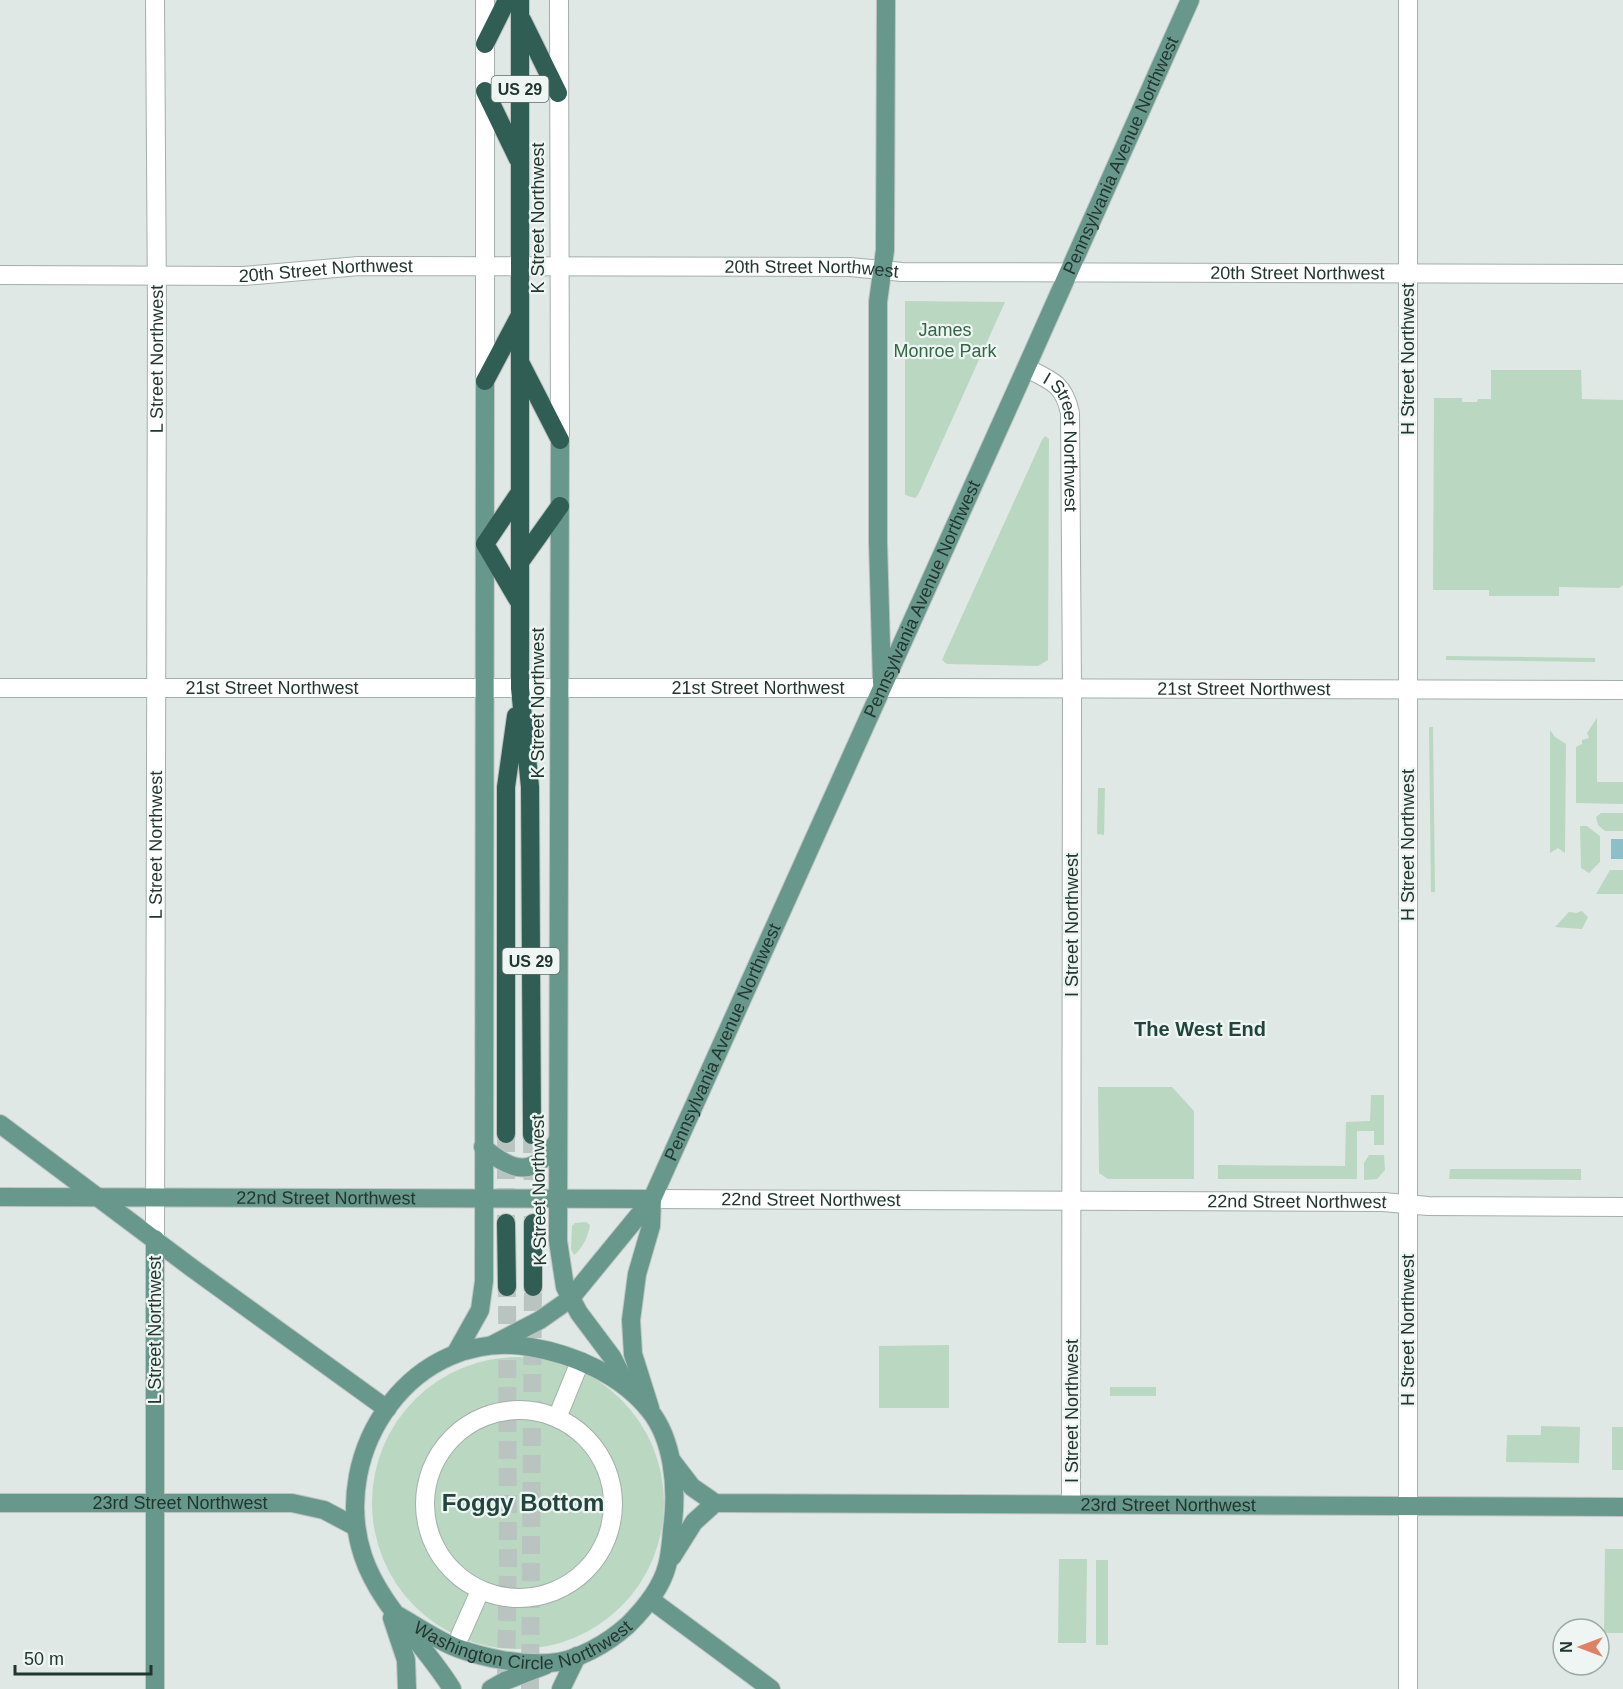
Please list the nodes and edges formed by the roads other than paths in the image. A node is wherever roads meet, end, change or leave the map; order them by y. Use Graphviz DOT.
graph roads {
  1 [pos="155,0"];
  2 [pos="485,0"];
  3 [pos="507,0"];
  4 [pos="559,0"];
  5 [pos="886,0"];
  6 [pos="1190,0"];
  7 [pos="1408,0"];
  8 [pos="520,7"];
  9 [pos="485,45"];
  10 [pos="485,91"];
  11 [pos="558,93"];
  12 [pos="520,164"];
  13 [pos="484,267"];
  14 [pos="520,267"];
  15 [pos="559,267"];
  16 [pos="882,270"];
  17 [pos="1068,273"];
  18 [pos="1408,274"];
  19 [pos="1623,274"];
  20 [pos="0,275"];
  21 [pos="156,276"];
  22 [pos="520,315"];
  23 [pos="520,362"];
  24 [pos="1026,368"];
  25 [pos="485,381"];
  26 [pos="560,440"];
  27 [pos="520,492"];
  28 [pos="560,506"];
  29 [pos="485,544"];
  30 [pos="520,562"];
  31 [pos="519,602"];
  32 [pos="882,687"];
  33 [pos="0,688"];
  34 [pos="156,688"];
  35 [pos="486,688"];
  36 [pos="520,688"];
  37 [pos="559,688"];
  38 [pos="1072,688"];
  39 [pos="1409,689"];
  40 [pos="1623,690"];
  41 [pos="0,1124"];
  42 [pos="506,1134"];
  43 [pos="532,1135"];
  44 [pos="558,1140"];
  45 [pos="483,1146"];
  46 [pos="0,1197"];
  47 [pos="99,1197"];
  48 [pos="155,1197"];
  49 [pos="483,1198"];
  50 [pos="558,1198"];
  51 [pos="652,1199"];
  52 [pos="1073,1201"];
  53 [pos="1409,1204"];
  54 [pos="1623,1207"];
  55 [pos="506,1223"];
  56 [pos="532,1223"];
  57 [pos="155,1239"];
  58 [pos="507,1287"];
  59 [pos="533,1287"];
  60 [pos="570,1299"];
  61 [pos="492,1345"];
  62 [pos="458,1352"];
  63 [pos="577,1369"];
  64 [pos="628,1388"];
  65 [pos="387,1408"];
  66 [pos="651,1412"];
  67 [pos="557,1418"];
  68 [pos="669,1457"];
  69 [pos="0,1503"];
  70 [pos="155,1503"];
  71 [pos="715,1503"];
  72 [pos="1071,1504"];
  73 [pos="1408,1507"];
  74 [pos="1623,1507"];
  75 [pos="356,1527"];
  76 [pos="667,1566"];
  77 [pos="480,1591"];
  78 [pos="381,1592"];
  79 [pos="651,1600"];
  80 [pos="399,1616"];
  81 [pos="460,1636"];
  82 [pos="578,1656"];
  83 [pos="551,1664"];
  84 [pos="155,1689"];
  85 [pos="407,1689"];
  86 [pos="452,1689"];
  87 [pos="491,1689"];
  88 [pos="561,1689"];
  89 [pos="771,1689"];
  90 [pos="1408,1689"];
  1 -- 21 [label="street, L Street Northwest"];
  2 -- 9 [label="street"];
  3 -- 9 [label="highway"];
  4 -- 11 [label="street, K Street Northwest"];
  5 -- 16 [label="main road"];
  6 -- 17 [label="main road, Pennsylvania Avenue Northwest"];
  7 -- 18 [label="street, H Street Northwest"];
  8 -- 11 [label="highway"];
  8 -- 12 [label="highway, K Street Northwest / US 29"];
  9 -- 10 [label="street"];
  10 -- 12 [label="highway"];
  10 -- 13 [label="street"];
  11 -- 15 [label="street, K Street Northwest"];
  12 -- 14 [label="highway, K Street Northwest / US 29"];
  13 -- 14 [label="street, 20th Street Northwest"];
  13 -- 21 [label="street, 20th Street Northwest"];
  13 -- 25 [label="street"];
  14 -- 15 [label="street, 20th Street Northwest"];
  14 -- 22 [label="highway, K Street Northwest / US 29"];
  15 -- 16 [label="street, 20th Street Northwest"];
  15 -- 26 [label="street, K Street Northwest"];
  16 -- 17 [label="street, 20th Street Northwest"];
  16 -- 32 [label="main road"];
  17 -- 18 [label="street, 20th Street Northwest"];
  17 -- 24 [label="main road, Pennsylvania Avenue Northwest"];
  18 -- 19 [label="street, 20th Street Northwest"];
  18 -- 39 [label="street, H Street Northwest"];
  20 -- 21 [label="street, 20th Street Northwest"];
  21 -- 34 [label="street, L Street Northwest"];
  22 -- 23 [label="highway, K Street Northwest / US 29"];
  22 -- 25 [label="highway"];
  23 -- 26 [label="highway"];
  23 -- 27 [label="highway, K Street Northwest / US 29"];
  24 -- 32 [label="main road, Pennsylvania Avenue Northwest"];
  24 -- 38 [label="street, I Street Northwest"];
  25 -- 29 [label="main road"];
  26 -- 28 [label="main road, K Street Northwest"];
  27 -- 29 [label="highway"];
  27 -- 30 [label="highway, K Street Northwest / US 29"];
  28 -- 30 [label="highway"];
  28 -- 37 [label="main road, K Street Northwest"];
  29 -- 31 [label="highway"];
  29 -- 35 [label="main road"];
  30 -- 31 [label="highway, K Street Northwest / US 29"];
  31 -- 36 [label="highway, K Street Northwest / US 29"];
  32 -- 37 [label="street, 21st Street Northwest"];
  32 -- 38 [label="street, 21st Street Northwest"];
  32 -- 51 [label="main road, Pennsylvania Avenue Northwest"];
  33 -- 34 [label="street, 21st Street Northwest"];
  34 -- 35 [label="street, 21st Street Northwest"];
  34 -- 48 [label="street, L Street Northwest"];
  35 -- 36 [label="street, 21st Street Northwest"];
  35 -- 45 [label="main road"];
  36 -- 37 [label="street, 21st Street Northwest"];
  36 -- 42 [label="highway, K Street Northwest / US 29"];
  36 -- 43 [label="highway, K Street Northwest / US 29"];
  37 -- 44 [label="main road, K Street Northwest"];
  38 -- 39 [label="street, 21st Street Northwest"];
  38 -- 52 [label="street, I Street Northwest"];
  39 -- 40 [label="street, 21st Street Northwest"];
  39 -- 53 [label="street, H Street Northwest"];
  41 -- 47 [label="main road"];
  44 -- 45 [label="main road"];
  44 -- 50 [label="main road, K Street Northwest"];
  45 -- 49 [label="main road"];
  46 -- 47 [label="main road, 22nd Street Northwest"];
  47 -- 48 [label="main road, 22nd Street Northwest"];
  47 -- 57 [label="main road"];
  48 -- 49 [label="main road, 22nd Street Northwest"];
  48 -- 57 [label="street, L Street Northwest"];
  49 -- 50 [label="main road, 22nd Street Northwest"];
  49 -- 62 [label="main road"];
  50 -- 51 [label="main road, 22nd Street Northwest"];
  50 -- 60 [label="main road, K Street Northwest"];
  51 -- 52 [label="street, 22nd Street Northwest"];
  51 -- 60 [label="main road, Pennsylvania Avenue Northwest"];
  51 -- 66 [label="main road, Pennsylvania Avenue Northwest"];
  52 -- 53 [label="street, 22nd Street Northwest"];
  52 -- 72 [label="street, I Street Northwest"];
  53 -- 54 [label="street, 22nd Street Northwest"];
  53 -- 73 [label="street, H Street Northwest"];
  55 -- 58 [label="highway, K Street Northwest"];
  56 -- 59 [label="highway, K Street Northwest"];
  57 -- 65 [label="main road"];
  57 -- 70 [label="main road, L Street Northwest"];
  60 -- 61 [label="main road, Pennsylvania Avenue Northwest"];
  60 -- 64 [label="main road, K Street Northwest"];
  61 -- 62 [label="main road, Washington Circle Northwest"];
  61 -- 64 [label="main road, Washington Circle Northwest"];
  62 -- 65 [label="main road, Washington Circle Northwest"];
  63 -- 67 [label="street"];
  64 -- 66 [label="main road, Washington Circle Northwest"];
  65 -- 75 [label="main road, Washington Circle Northwest"];
  66 -- 68 [label="main road, Washington Circle Northwest"];
  67 -- 77 [label="street"];
  67 -- 77 [label="street"];
  68 -- 71 [label="main road"];
  68 -- 76 [label="main road, Washington Circle Northwest"];
  69 -- 70 [label="main road, 23rd Street Northwest"];
  70 -- 75 [label="main road, 23rd Street Northwest"];
  70 -- 84 [label="main road, L Street Northwest"];
  71 -- 72 [label="main road, 23rd Street Northwest"];
  71 -- 76 [label="main road"];
  72 -- 73 [label="main road, 23rd Street Northwest"];
  73 -- 74 [label="main road, 23rd Street Northwest"];
  73 -- 90 [label="street, H Street Northwest"];
  75 -- 78 [label="main road, Washington Circle Northwest"];
  76 -- 79 [label="main road, Washington Circle Northwest"];
  77 -- 81 [label="street"];
  78 -- 80 [label="main road, Washington Circle Northwest"];
  78 -- 85 [label="main road"];
  79 -- 82 [label="main road, Washington Circle Northwest"];
  79 -- 89 [label="main road"];
  80 -- 83 [label="main road, Washington Circle Northwest"];
  80 -- 86 [label="main road"];
  82 -- 83 [label="main road, Washington Circle Northwest"];
  82 -- 88 [label="main road"];
  83 -- 87 [label="main road"];
}
